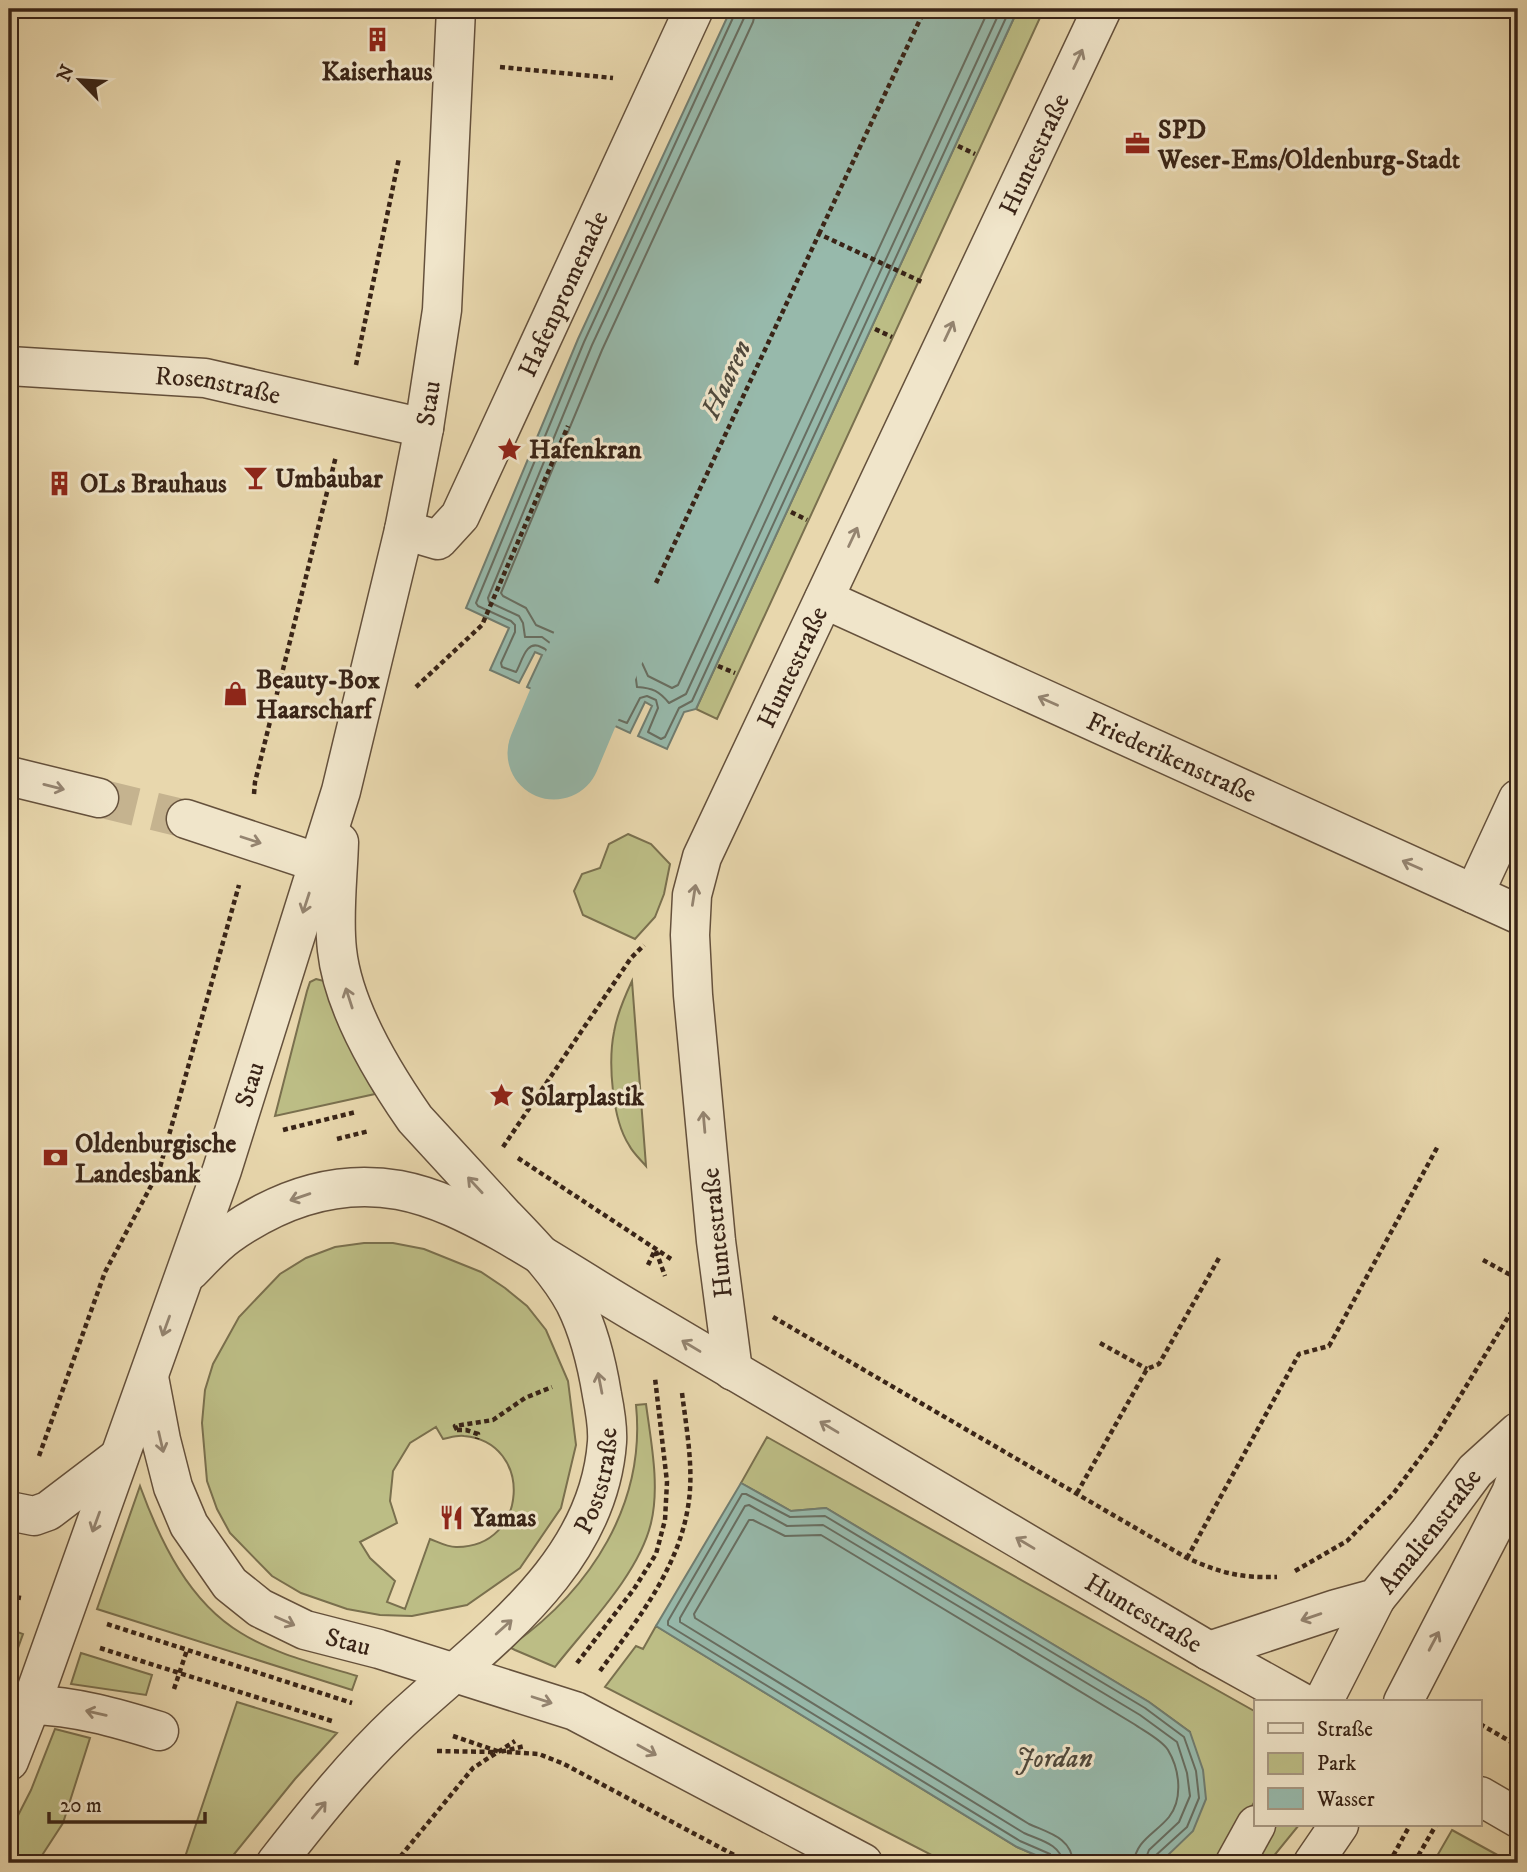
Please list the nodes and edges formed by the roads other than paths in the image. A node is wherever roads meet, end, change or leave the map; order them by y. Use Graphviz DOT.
graph roads {
  1 [pos="456,9"];
  2 [pos="694,9"];
  3 [pos="1102,9"];
  4 [pos="9,366"];
  5 [pos="424,428"];
  6 [pos="404,530"];
  7 [pos="824,599"];
  8 [pos="9,776"];
  9 [pos="341,791"];
  10 [pos="99,798"];
  11 [pos="1518,799"];
  12 [pos="186,819"];
  13 [pos="319,863"];
  14 [pos="1474,894"];
  15 [pos="1518,914"];
  16 [pos="539,1253"];
  17 [pos="183,1277"];
  18 [pos="733,1371"];
  19 [pos="148,1375"];
  20 [pos="1518,1433"];
  21 [pos="119,1457"];
  22 [pos="1518,1473"];
  23 [pos="13,1512"];
  24 [pos="1376,1598"];
  25 [pos="1209,1651"];
  26 [pos="454,1672"];
  27 [pos="1297,1700"];
  28 [pos="1325,1700"];
  29 [pos="1404,1700"];
  30 [pos="31,1705"];
  31 [pos="159,1731"];
  32 [pos="9,1761"];
  33 [pos="1482,1797"];
  34 [pos="1518,1818"];
  35 [pos="1255,1826"];
  36 [pos="1338,1826"];
  37 [pos="276,1863"];
  38 [pos="863,1863"];
  39 [pos="1235,1863"];
  40 [pos="1313,1863"];
  1 -- 5 [label="street, Stau"];
  2 -- 6 [label="street, Hafenpromenade"];
  7 -- 3 [label="street, Huntestraße, one-way"];
  4 -- 5 [label="street, Rosenstraße"];
  5 -- 6 [label="street, Stau"];
  6 -- 9 [label="street, Stau"];
  14 -- 7 [label="street, Friederikenstraße, one-way"];
  18 -- 7 [label="street, Huntestraße, one-way"];
  8 -- 10 [label="street, one-way"];
  9 -- 13 [label="street, Stau"];
  16 -- 9 [label="street, Stau, one-way"];
  11 -- 14 [label="street"];
  12 -- 13 [label="street, one-way"];
  13 -- 17 [label="street, Stau, one-way"];
  14 -- 15 [label="street, Friederikenstraße"];
  16 -- 17 [label="street, Huntestraße, one-way"];
  18 -- 16 [label="street, Huntestraße, one-way"];
  26 -- 16 [label="street, Poststraße, one-way"];
  17 -- 19 [label="street, Stau, one-way"];
  25 -- 18 [label="street, Huntestraße, one-way"];
  19 -- 21 [label="street, Stau"];
  19 -- 26 [label="street, Stau, one-way"];
  20 -- 24 [label="street, Amalienstraße"];
  21 -- 23 [label="street"];
  21 -- 30 [label="street, Stau, one-way"];
  29 -- 22 [label="street, Amalienstraße, one-way"];
  24 -- 25 [label="street, Amalienstraße, one-way"];
  24 -- 28 [label="street"];
  25 -- 27 [label="street, Huntestraße"];
  37 -- 26 [label="street, Poststraße, one-way"];
  26 -- 38 [label="street, one-way"];
  31 -- 30 [label="street, one-way"];
  30 -- 32 [label="street, Stau"];
  33 -- 34 [label="street"];
  35 -- 39 [label="street"];
  36 -- 40 [label="street"];
}
